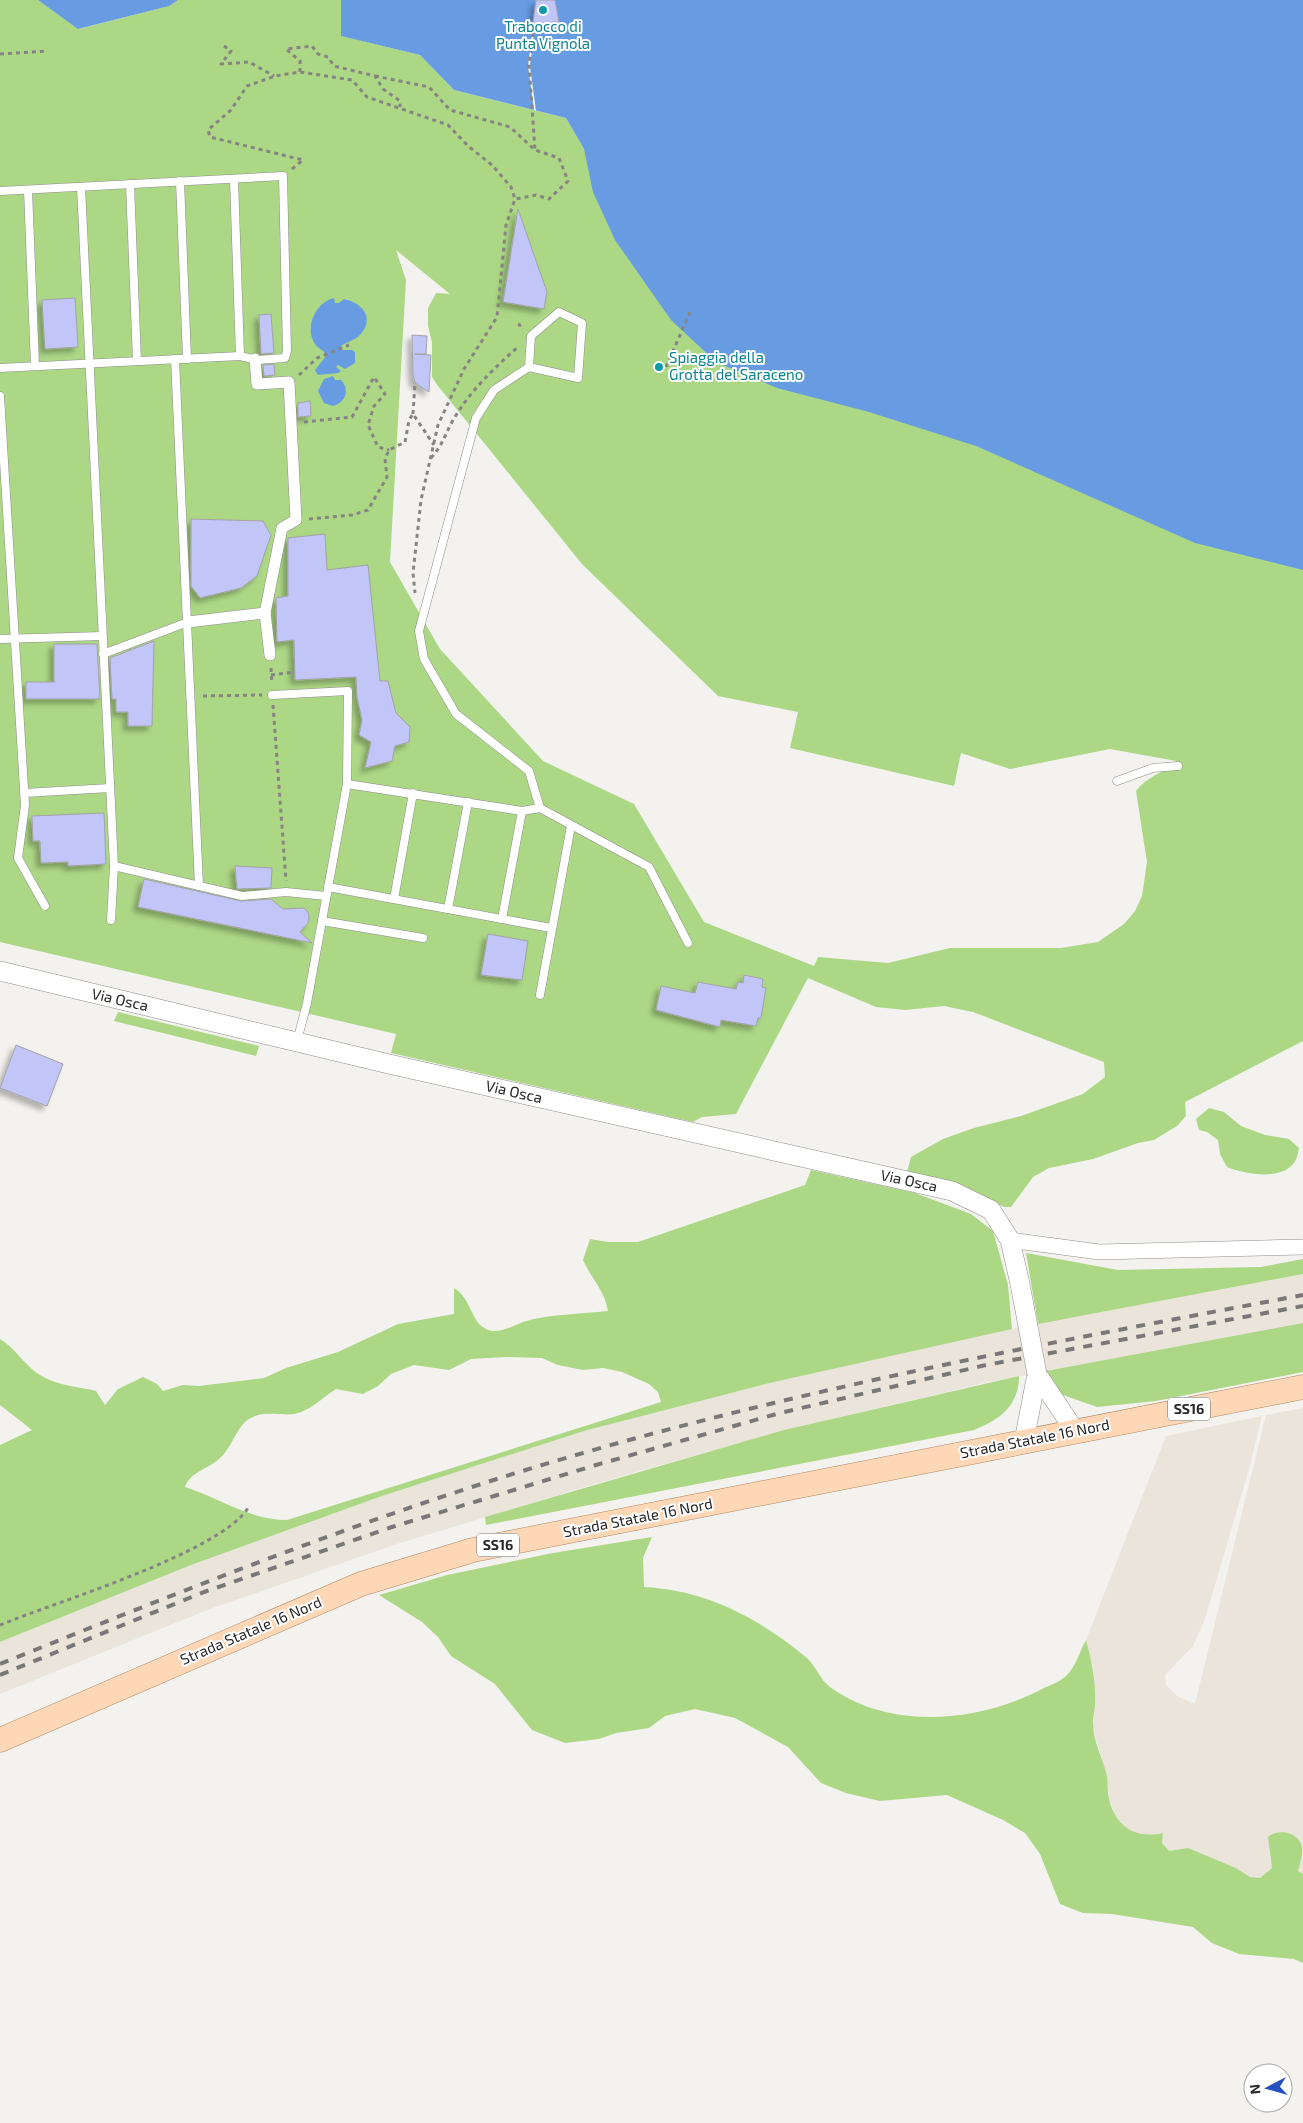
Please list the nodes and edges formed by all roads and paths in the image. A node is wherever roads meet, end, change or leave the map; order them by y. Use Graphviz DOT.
graph roads {
  1 [pos="534,25"];
  2 [pos="224,46"];
  3 [pos="47,51"];
  4 [pos="0,54"];
  5 [pos="300,72"];
  6 [pos="275,76"];
  7 [pos="375,76"];
  8 [pos="400,107"];
  9 [pos="535,150"];
  10 [pos="284,176"];
  11 [pos="234,178"];
  12 [pos="180,182"];
  13 [pos="130,184"];
  14 [pos="80,187"];
  15 [pos="28,190"];
  16 [pos="0,191"];
  17 [pos="515,199"];
  18 [pos="691,310"];
  19 [pos="349,345"];
  20 [pos="240,356"];
  21 [pos="175,359"];
  22 [pos="188,359"];
  23 [pos="255,359"];
  24 [pos="137,361"];
  25 [pos="89,364"];
  26 [pos="35,366"];
  27 [pos="529,367"];
  28 [pos="666,367"];
  29 [pos="0,368"];
  30 [pos="301,375"];
  31 [pos="415,383"];
  32 [pos="0,396"];
  33 [pos="413,414"];
  34 [pos="291,423"];
  35 [pos="434,445"];
  36 [pos="388,450"];
  37 [pos="296,520"];
  38 [pos="265,613"];
  39 [pos="188,622"];
  40 [pos="419,631"];
  41 [pos="102,636"];
  42 [pos="0,639"];
  43 [pos="15,639"];
  44 [pos="103,654"];
  45 [pos="270,655"];
  46 [pos="295,672"];
  47 [pos="271,675"];
  48 [pos="272,695"];
  49 [pos="191,697"];
  50 [pos="1178,766"];
  51 [pos="1117,780"];
  52 [pos="347,784"];
  53 [pos="110,788"];
  54 [pos="24,793"];
  55 [pos="413,793"];
  56 [pos="468,802"];
  57 [pos="540,808"];
  58 [pos="522,811"];
  59 [pos="571,826"];
  60 [pos="114,866"];
  61 [pos="199,886"];
  62 [pos="328,887"];
  63 [pos="286,892"];
  64 [pos="326,896"];
  65 [pos="394,899"];
  66 [pos="46,906"];
  67 [pos="448,909"];
  68 [pos="502,919"];
  69 [pos="111,920"];
  70 [pos="322,921"];
  71 [pos="551,928"];
  72 [pos="423,938"];
  73 [pos="688,943"];
  74 [pos="0,971"];
  75 [pos="540,996"];
  76 [pos="297,1041"];
  77 [pos="1010,1240"];
  78 [pos="1303,1247"];
  79 [pos="1036,1374"];
  80 [pos="1303,1387"];
  81 [pos="1075,1431"];
  82 [pos="1024,1441"];
  83 [pos="248,1508"];
  84 [pos="0,1625"];
  85 [pos="0,1740"];
  1 -- 9 [label="path"];
  2 -- 6 [label="path"];
  3 -- 4 [label="path"];
  5 -- 6 [label="path"];
  5 -- 7 [label="path"];
  5 -- 8 [label="path"];
  6 -- 10 [label="path"];
  7 -- 8 [label="path"];
  7 -- 9 [label="path"];
  8 -- 17 [label="path"];
  9 -- 17 [label="path"];
  10 -- 11 [label="lane"];
  10 -- 23 [label="lane"];
  11 -- 12 [label="lane"];
  11 -- 20 [label="lane"];
  12 -- 13 [label="lane"];
  12 -- 22 [label="lane"];
  13 -- 14 [label="lane"];
  13 -- 24 [label="lane"];
  14 -- 15 [label="lane"];
  14 -- 25 [label="lane"];
  15 -- 16 [label="lane"];
  15 -- 26 [label="lane"];
  17 -- 35 [label="path"];
  18 -- 28 [label="path"];
  19 -- 30 [label="path"];
  20 -- 22 [label="lane"];
  20 -- 23 [label="lane"];
  21 -- 22 [label="lane"];
  21 -- 24 [label="lane"];
  21 -- 39 [label="lane"];
  23 -- 34 [label="street"];
  24 -- 25 [label="lane"];
  25 -- 26 [label="lane"];
  25 -- 41 [label="lane"];
  26 -- 29 [label="lane"];
  27 -- 27 [label="lane"];
  27 -- 40 [label="lane"];
  31 -- 33 [label="path"];
  32 -- 43 [label="lane"];
  33 -- 35 [label="path"];
  33 -- 36 [label="path"];
  34 -- 36 [label="path"];
  34 -- 37 [label="street"];
  35 -- 40 [label="path"];
  36 -- 37 [label="path"];
  37 -- 38 [label="street"];
  38 -- 39 [label="street"];
  38 -- 45 [label="street"];
  39 -- 44 [label="lane"];
  39 -- 49 [label="lane"];
  40 -- 57 [label="lane"];
  41 -- 43 [label="lane"];
  41 -- 44 [label="lane"];
  42 -- 43 [label="lane"];
  43 -- 54 [label="lane"];
  44 -- 53 [label="lane"];
  45 -- 47 [label="path"];
  46 -- 47 [label="path"];
  47 -- 48 [label="path"];
  48 -- 49 [label="path"];
  48 -- 52 [label="lane"];
  48 -- 63 [label="path"];
  49 -- 61 [label="lane"];
  50 -- 51 [label="lane"];
  52 -- 55 [label="lane"];
  52 -- 62 [label="lane"];
  53 -- 54 [label="lane"];
  53 -- 60 [label="lane"];
  54 -- 66 [label="lane"];
  55 -- 56 [label="lane"];
  55 -- 65 [label="lane"];
  56 -- 58 [label="lane"];
  56 -- 67 [label="lane"];
  57 -- 58 [label="lane"];
  57 -- 59 [label="lane"];
  58 -- 68 [label="lane"];
  59 -- 71 [label="lane"];
  59 -- 73 [label="lane"];
  60 -- 61 [label="lane"];
  60 -- 69 [label="lane"];
  61 -- 63 [label="lane"];
  62 -- 64 [label="lane"];
  62 -- 65 [label="lane"];
  63 -- 64 [label="lane"];
  64 -- 70 [label="lane"];
  65 -- 67 [label="lane"];
  67 -- 68 [label="lane"];
  68 -- 71 [label="lane"];
  70 -- 72 [label="lane"];
  70 -- 76 [label="lane"];
  71 -- 75 [label="lane"];
  74 -- 76 [label="street, Via Osca"];
  76 -- 77 [label="street, Via Osca"];
  77 -- 78 [label="street"];
  77 -- 79 [label="street, Via Osca, bridge"];
  79 -- 81 [label="street"];
  79 -- 82 [label="street"];
  80 -- 81 [label="main road, Strada Statale 16 Nord / SS16"];
  81 -- 82 [label="main road, Strada Statale 16 Nord / SS16"];
  82 -- 85 [label="main road, Strada Statale 16 Nord / SS16"];
  83 -- 84 [label="path"];
}
